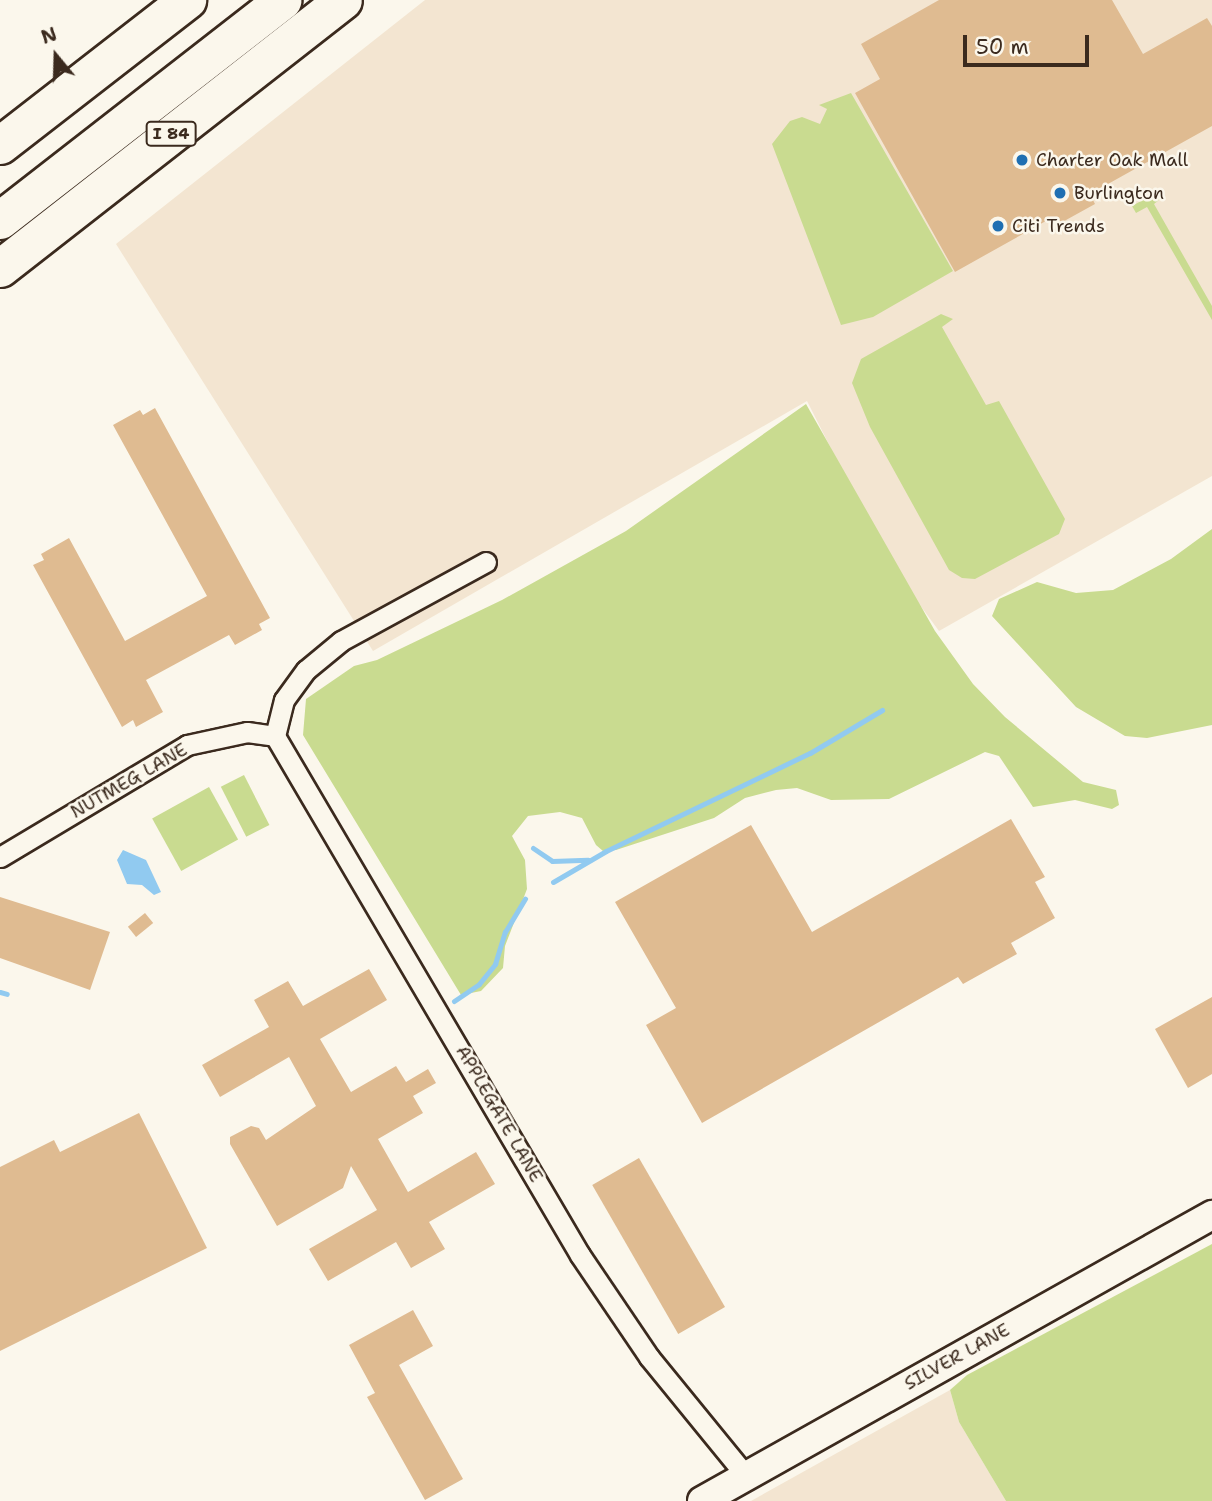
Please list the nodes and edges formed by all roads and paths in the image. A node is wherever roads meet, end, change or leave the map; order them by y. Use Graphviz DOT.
graph roads {
  1 [pos="187,0"];
  2 [pos="253,0"];
  3 [pos="283,0"];
  4 [pos="343,0"];
  5 [pos="0,145"];
  6 [pos="0,196"];
  7 [pos="0,220"];
  8 [pos="0,268"];
  9 [pos="486,562"];
  10 [pos="275,736"];
  11 [pos="0,857"];
  12 [pos="1212,1215"];
  13 [pos="746,1476"];
  14 [pos="702,1501"];
  1 -- 5 [label="highway"];
  2 -- 6 [label="highway"];
  3 -- 7 [label="highway"];
  4 -- 8 [label="highway, I 84"];
  9 -- 10 [label="street"];
  10 -- 11 [label="street, NUTMEG LANE"];
  10 -- 13 [label="street, APPLEGATE LANE"];
  12 -- 13 [label="main road, SILVER LANE"];
  13 -- 14 [label="main road, SILVER LANE"];
}
